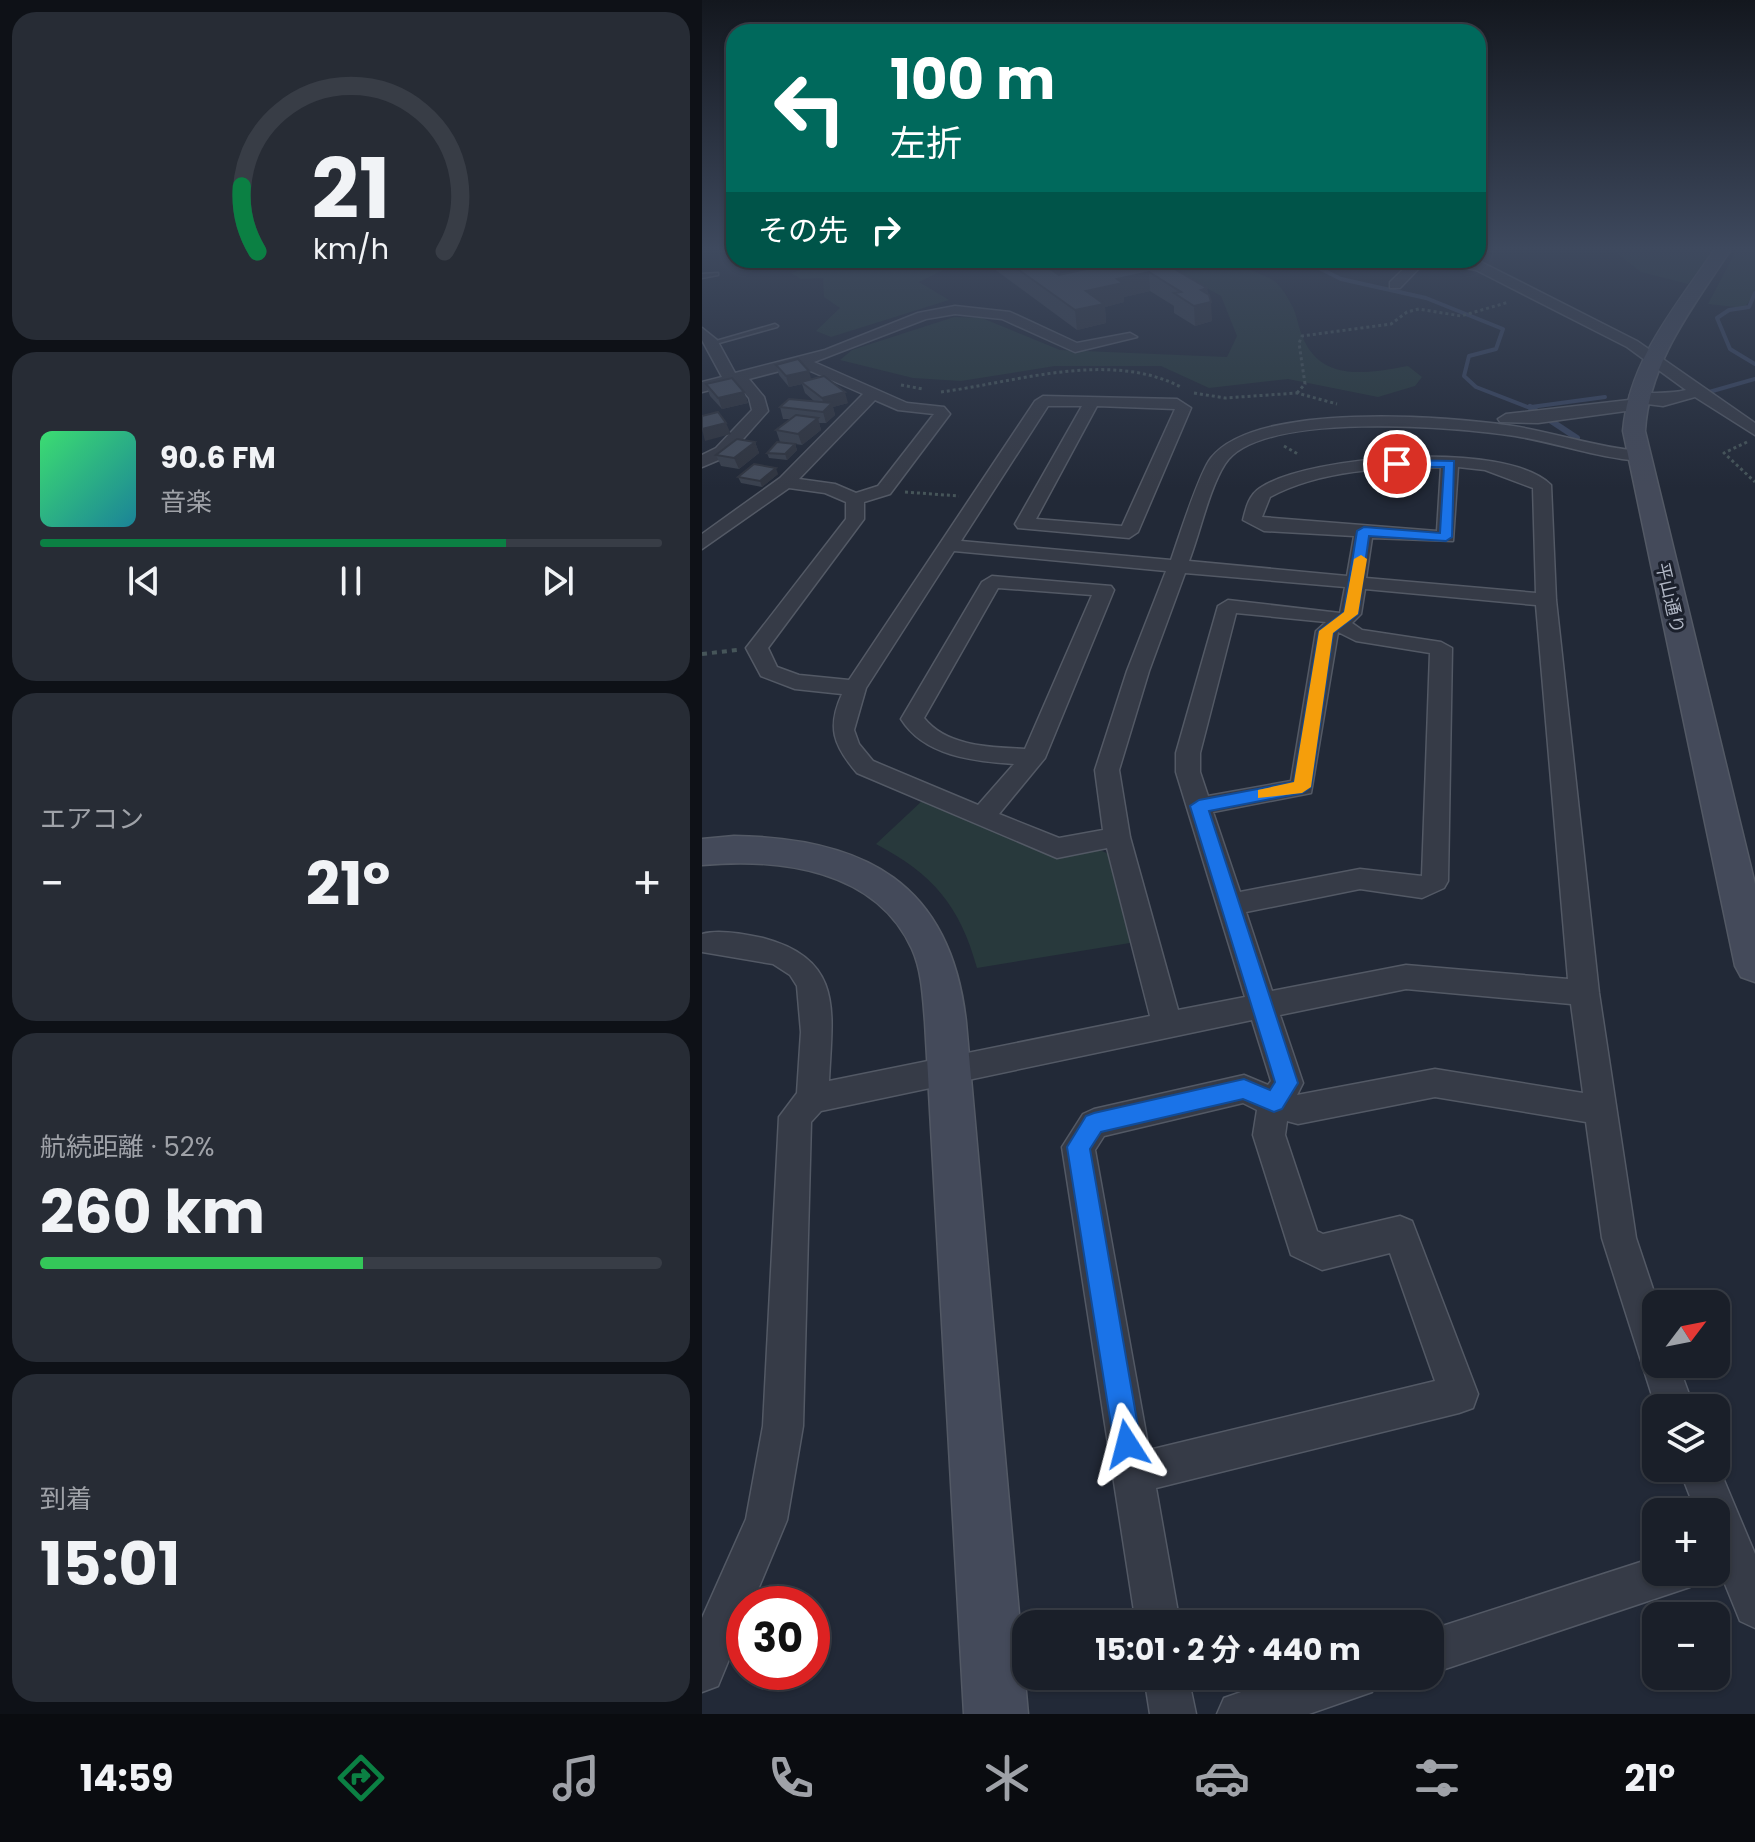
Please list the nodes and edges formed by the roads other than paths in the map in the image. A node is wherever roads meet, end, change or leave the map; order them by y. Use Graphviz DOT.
graph roads {
  1 [pos="758,329"];
  2 [pos="888,329"];
  3 [pos="1035,329"];
  4 [pos="1600,329"];
  5 [pos="1673,329"];
  6 [pos="1130,337"];
  7 [pos="707,338"];
  8 [pos="1654,359"];
  9 [pos="801,361"];
  10 [pos="735,378"];
  11 [pos="702,387"];
  12 [pos="873,393"];
  13 [pos="1700,394"];
  14 [pos="1092,401"];
  15 [pos="1634,402"];
  16 [pos="1490,418"];
  17 [pos="1755,430"];
  18 [pos="1639,456"];
  19 [pos="702,462"];
  20 [pos="1450,463"];
  21 [pos="786,482"];
  22 [pos="884,490"];
  23 [pos="905,492"];
  24 [pos="855,499"];
  25 [pos="1071,529"];
  26 [pos="1364,531"];
  27 [pos="702,543"];
  28 [pos="947,545"];
  29 [pos="1059,553"];
  30 [pos="1177,565"];
  31 [pos="1358,583"];
  32 [pos="1044,584"];
  33 [pos="1546,600"];
  34 [pos="1339,623"];
  35 [pos="855,688"];
  36 [pos="1033,758"];
  37 [pos="1199,806"];
  38 [pos="983,816"];
  39 [pos="1117,837"];
  40 [pos="702,852"];
  41 [pos="1231,904"];
  42 [pos="710,943"];
  43 [pos="1755,966"];
  44 [pos="1584,993"];
  45 [pos="1262,1005"];
  46 [pos="1167,1025"];
  47 [pos="949,1068"];
  48 [pos="812,1099"];
  49 [pos="1274,1102"];
  50 [pos="1600,1110"];
  51 [pos="1642,1309"];
  52 [pos="1132,1474"];
  53 [pos="1730,1564"];
  54 [pos="1642,1583"];
  55 [pos="1755,1606"];
  56 [pos="1156,1610"];
  57 [pos="1444,1647"];
  58 [pos="702,1670"];
  59 [pos="1169,1690"];
  60 [pos="1313,1690"];
  61 [pos="996,1714"];
  62 [pos="1173,1714"];
  63 [pos="1240,1714"];
  1 -- 7 [label="lane"];
  2 -- 9 [label="street"];
  3 -- 6 [label="street"];
  4 -- 8 [label="street"];
  5 -- 8 [label="main road"];
  7 -- 10 [label="street"];
  8 -- 13 [label="street"];
  8 -- 15 [label="main road"];
  9 -- 10 [label="street"];
  9 -- 12 [label="street"];
  10 -- 11 [label="street"];
  10 -- 19 [label="street"];
  12 -- 21 [label="street"];
  12 -- 22 [label="street"];
  13 -- 15 [label="street"];
  13 -- 17 [label="street"];
  14 -- 25 [label="street"];
  14 -- 25 [label="street"];
  14 -- 28 [label="street"];
  15 -- 16 [label="street"];
  15 -- 18 [label="main road, 平山通り"];
  18 -- 30 [label="street"];
  18 -- 43 [label="main road, 平山通り"];
  20 -- 26 [label="street"];
  20 -- 26 [label="street"];
  20 -- 33 [label="street"];
  21 -- 24 [label="street"];
  21 -- 27 [label="street"];
  22 -- 23 [label="street"];
  22 -- 24 [label="street"];
  24 -- 35 [label="street"];
  25 -- 29 [label="street"];
  26 -- 31 [label="street"];
  28 -- 29 [label="street"];
  28 -- 35 [label="street"];
  29 -- 30 [label="street"];
  29 -- 32 [label="street"];
  30 -- 31 [label="street"];
  30 -- 39 [label="street"];
  31 -- 33 [label="street"];
  31 -- 34 [label="street"];
  32 -- 36 [label="street"];
  32 -- 36 [label="street"];
  33 -- 44 [label="street"];
  34 -- 37 [label="street"];
  34 -- 37 [label="street"];
  34 -- 41 [label="street"];
  35 -- 38 [label="street"];
  36 -- 38 [label="street"];
  37 -- 41 [label="street"];
  38 -- 39 [label="street"];
  39 -- 46 [label="street"];
  40 -- 47 [label="main road"];
  41 -- 45 [label="street"];
  42 -- 48 [label="street"];
  44 -- 45 [label="street"];
  44 -- 50 [label="street"];
  45 -- 46 [label="street"];
  45 -- 49 [label="street"];
  46 -- 47 [label="street"];
  47 -- 48 [label="street"];
  47 -- 61 [label="main road"];
  48 -- 58 [label="street"];
  49 -- 50 [label="street"];
  49 -- 52 [label="street"];
  49 -- 52 [label="street"];
  50 -- 51 [label="street"];
  52 -- 56 [label="street"];
  53 -- 55 [label="street"];
  54 -- 57 [label="street"];
  59 -- 62 [label="street"];
  60 -- 63 [label="street"];
}
